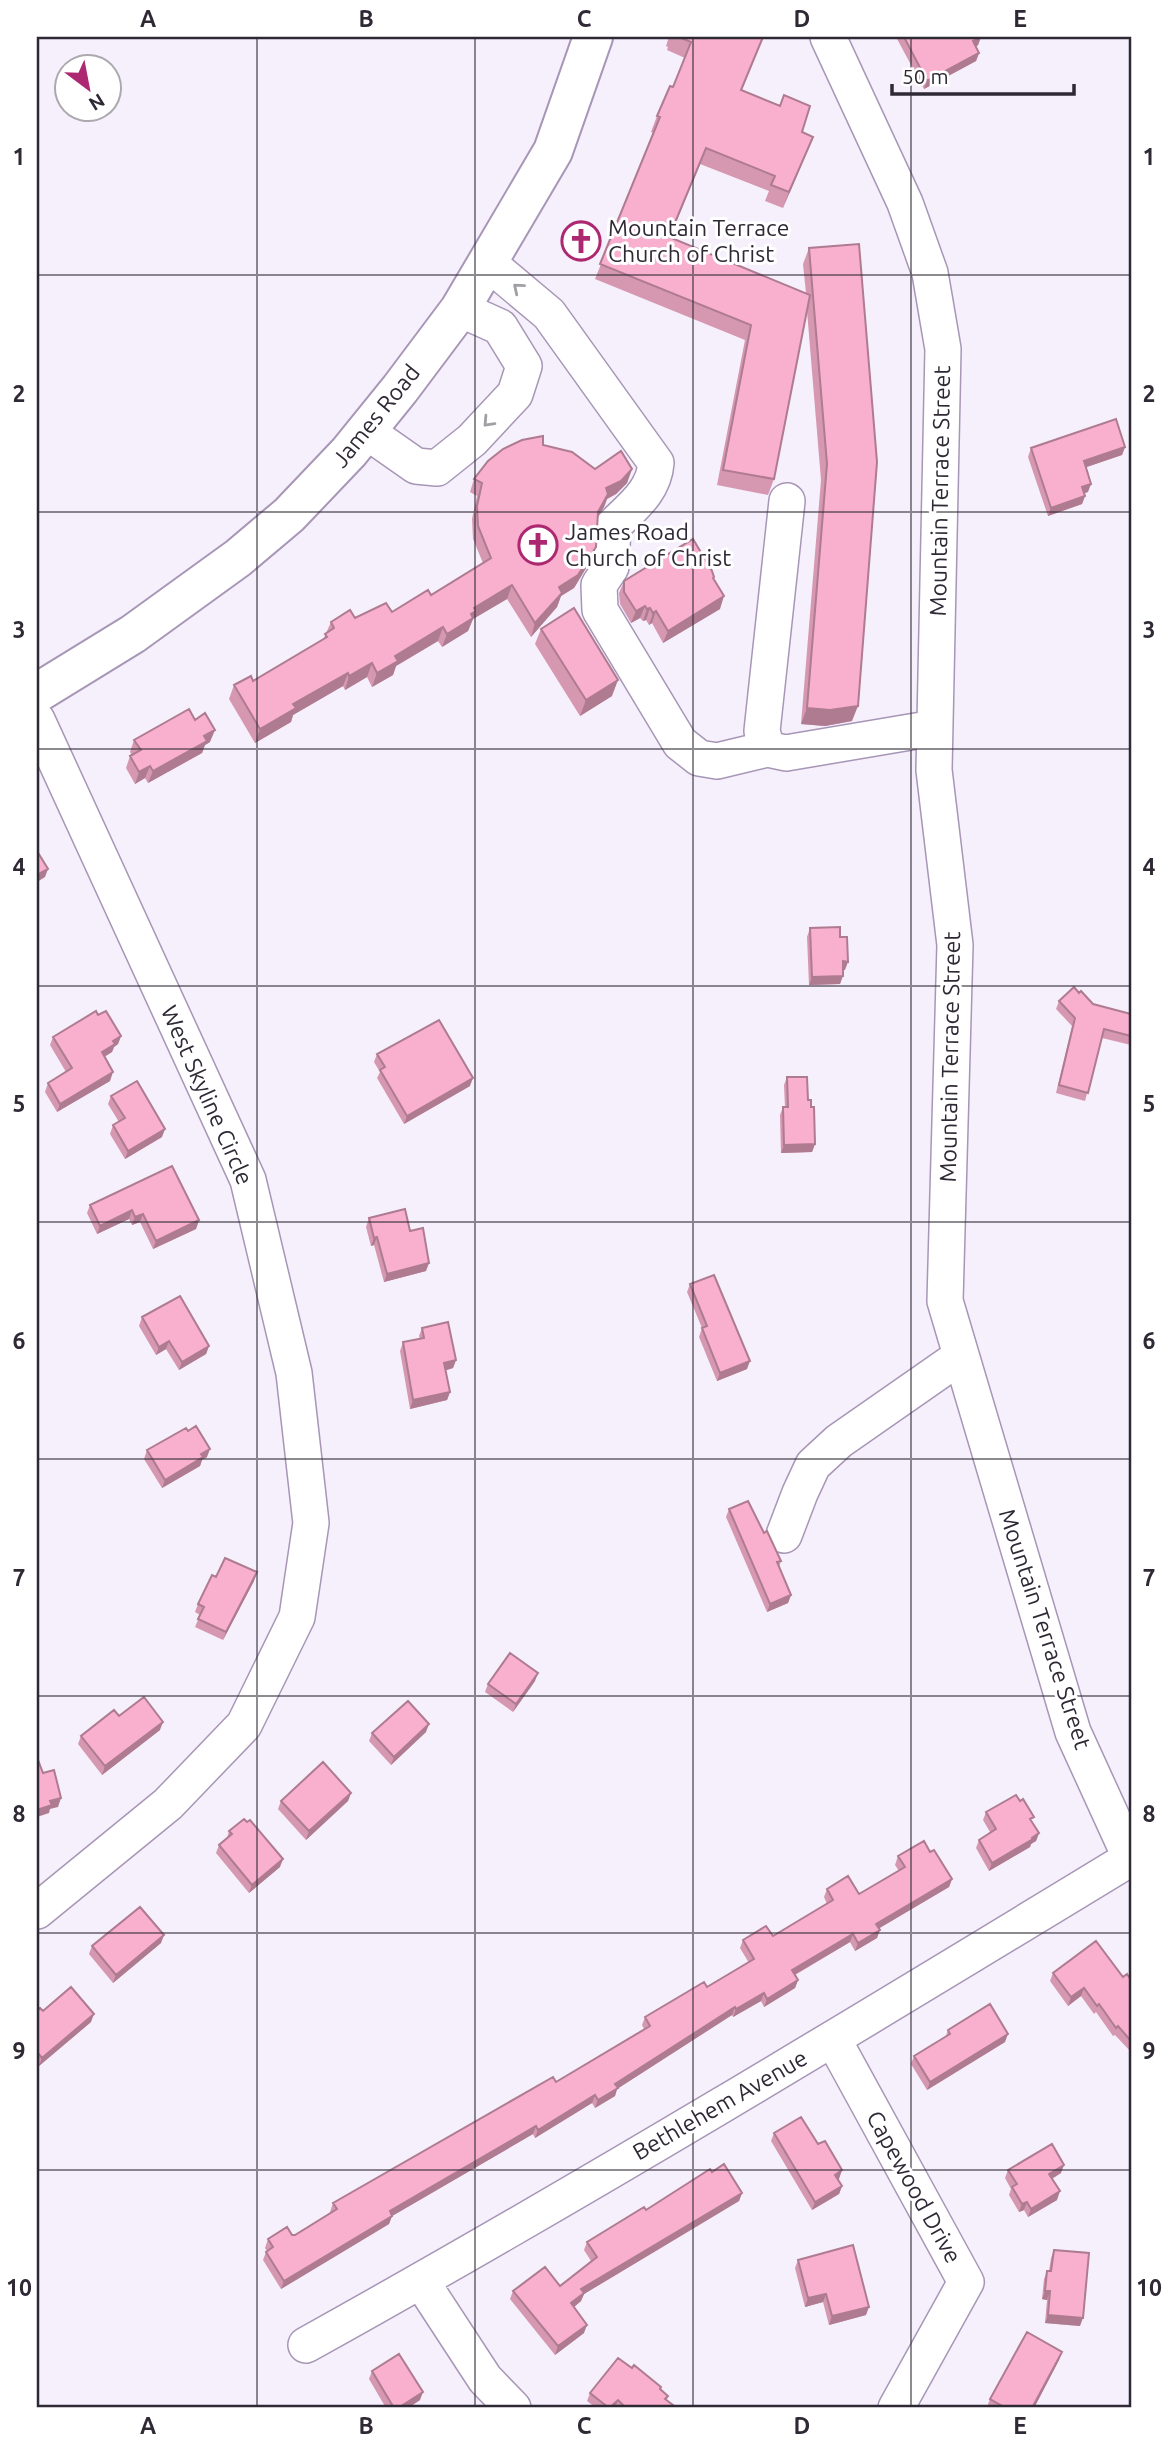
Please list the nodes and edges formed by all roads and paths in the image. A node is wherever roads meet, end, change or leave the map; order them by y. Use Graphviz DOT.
graph roads {
  1 [pos="593,37"];
  2 [pos="828,37"];
  3 [pos="487,262"];
  4 [pos="460,309"];
  5 [pos="366,431"];
  6 [pos="787,501"];
  7 [pos="37,693"];
  8 [pos="37,720"];
  9 [pos="934,728"];
  10 [pos="767,749"];
  11 [pos="961,1356"];
  12 [pos="784,1535"];
  13 [pos="1131,1859"];
  14 [pos="37,1911"];
  15 [pos="833,2039"];
  16 [pos="421,2281"];
  17 [pos="306,2345"];
  18 [pos="513,2408"];
  19 [pos="896,2408"];
  1 -- 3 [label="main road, James Road"];
  2 -- 9 [label="street, Mountain Terrace Street"];
  3 -- 4 [label="main road, James Road"];
  10 -- 3 [label="street, one-way"];
  4 -- 5 [label="main road, James Road"];
  4 -- 5 [label="street, one-way"];
  5 -- 7 [label="main road, James Road"];
  6 -- 10 [label="street"];
  8 -- 14 [label="street, West Skyline Circle"];
  9 -- 10 [label="street"];
  9 -- 11 [label="street, Mountain Terrace Street"];
  11 -- 12 [label="street"];
  11 -- 13 [label="street, Mountain Terrace Street"];
  13 -- 15 [label="street, Bethlehem Avenue"];
  15 -- 16 [label="street, Bethlehem Avenue"];
  15 -- 19 [label="street, Capewood Drive"];
  16 -- 17 [label="street, Bethlehem Avenue"];
  16 -- 18 [label="street"];
}
